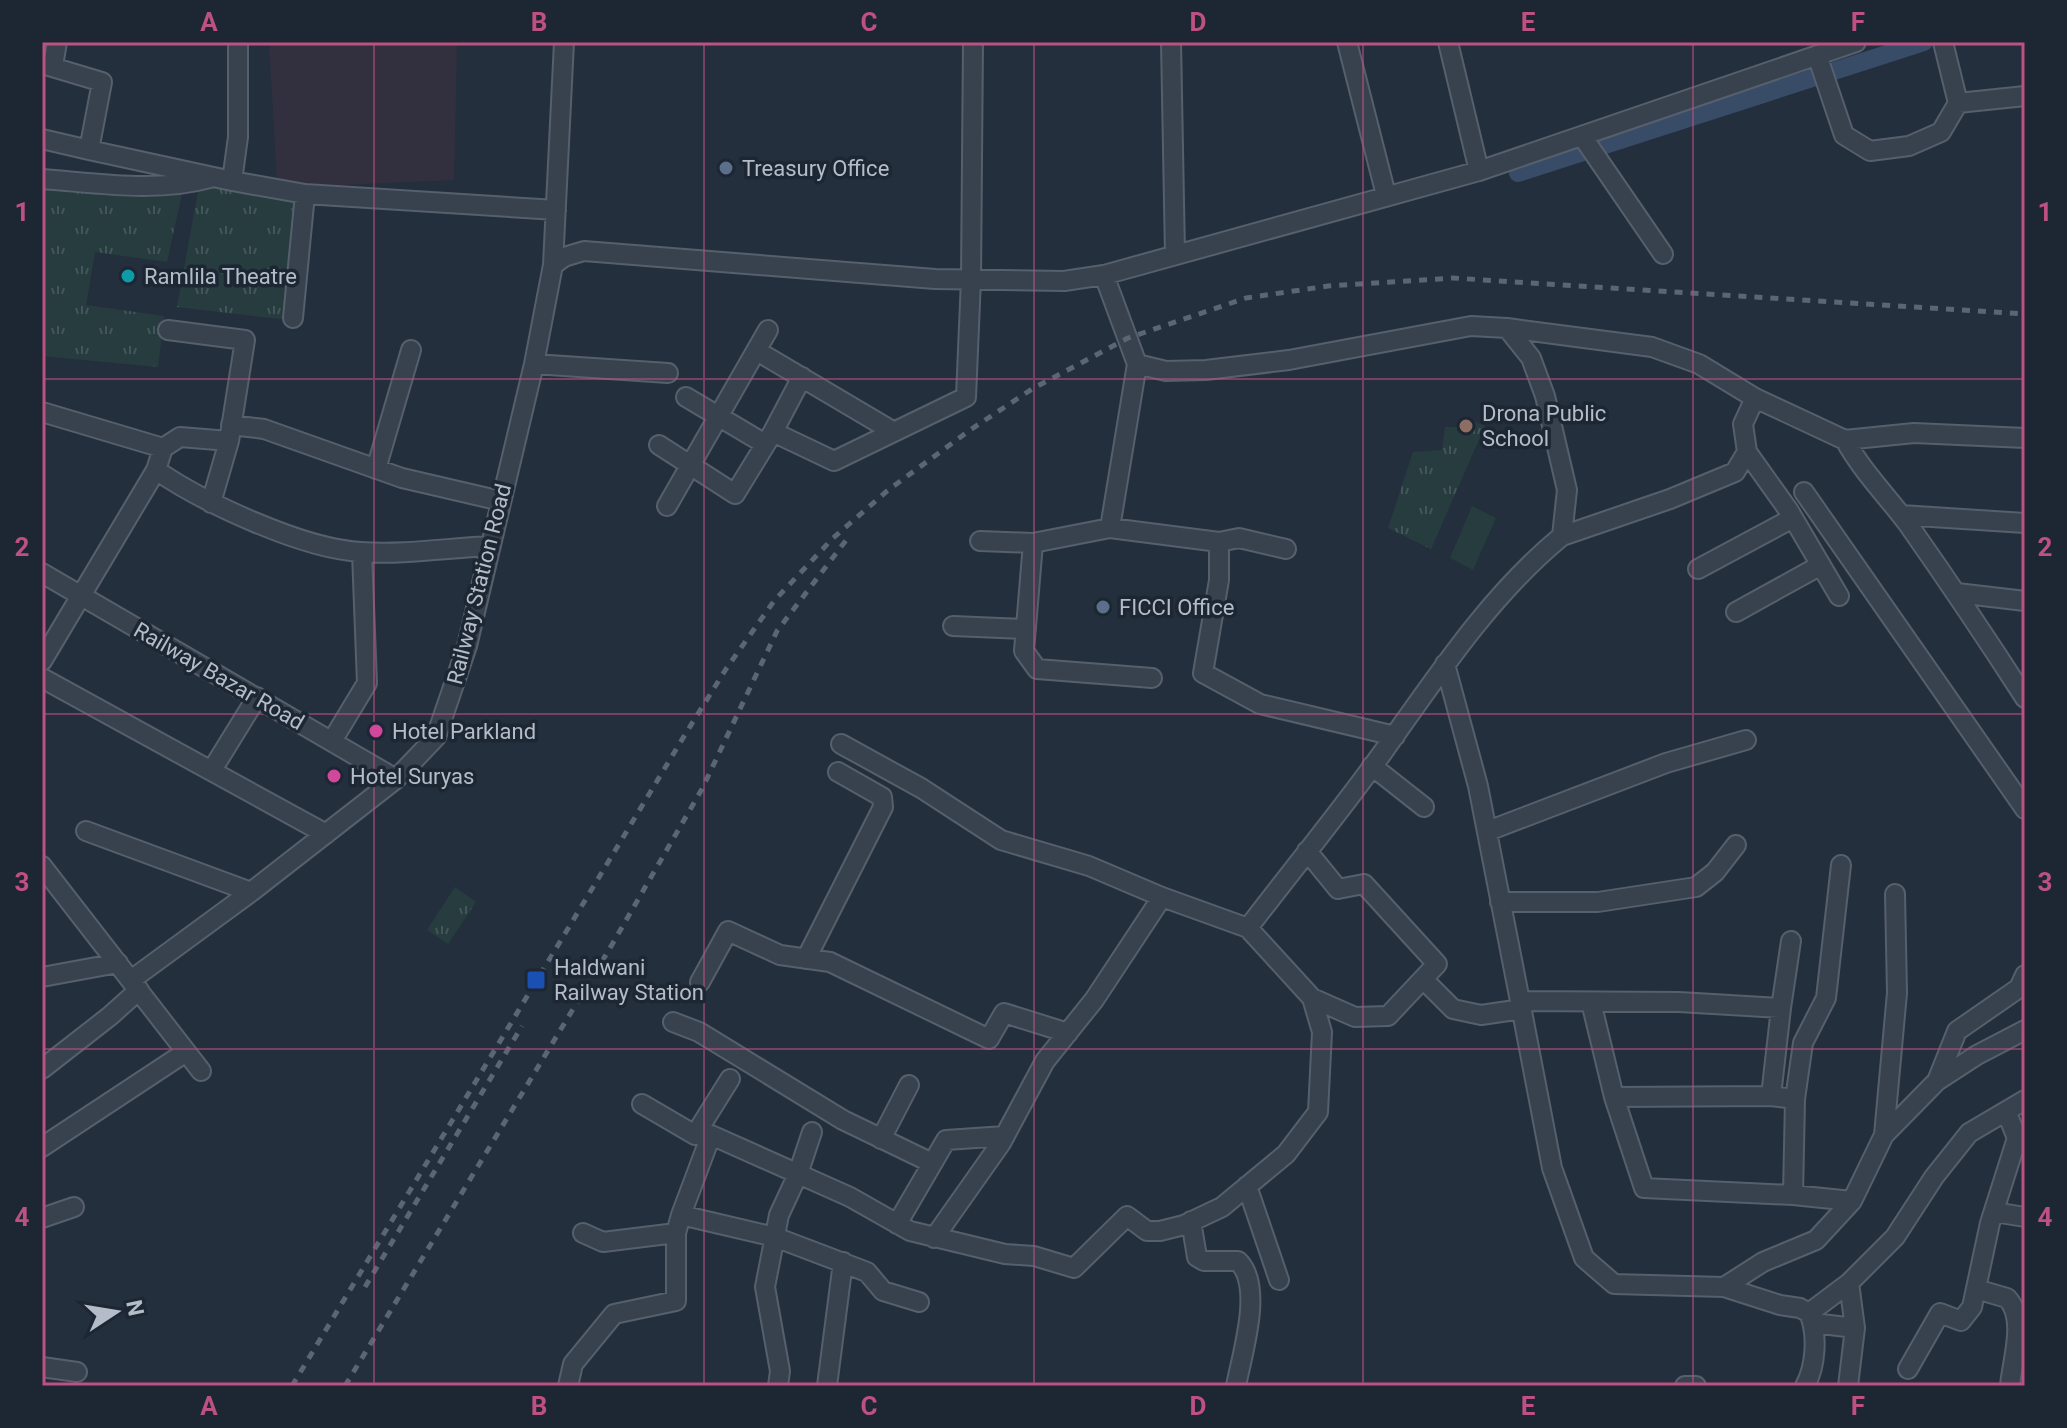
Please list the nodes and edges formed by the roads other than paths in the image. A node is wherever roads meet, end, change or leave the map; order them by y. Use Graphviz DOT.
graph roads {
  1 [pos="57,42"];
  2 [pos="238,42"];
  3 [pos="564,42"];
  4 [pos="973,42"];
  5 [pos="1171,42"];
  6 [pos="1347,42"];
  7 [pos="1448,42"];
  8 [pos="1856,42"];
  9 [pos="1944,44"];
  10 [pos="47,65"];
  11 [pos="1821,68"];
  12 [pos="2021,98"];
  13 [pos="1958,103"];
  14 [pos="1582,136"];
  15 [pos="42,139"];
  16 [pos="89,150"];
  17 [pos="1479,171"];
  18 [pos="42,179"];
  19 [pos="222,179"];
  20 [pos="305,194"];
  21 [pos="1386,195"];
  22 [pos="556,210"];
  23 [pos="1663,254"];
  24 [pos="1175,255"];
  25 [pos="553,265"];
  26 [pos="1104,275"];
  27 [pos="971,279"];
  28 [pos="293,318"];
  29 [pos="1507,328"];
  30 [pos="168,330"];
  31 [pos="768,330"];
  32 [pos="411,350"];
  33 [pos="757,351"];
  34 [pos="534,364"];
  35 [pos="1137,364"];
  36 [pos="668,373"];
  37 [pos="802,377"];
  38 [pos="686,397"];
  39 [pos="1755,398"];
  40 [pos="42,412"];
  41 [pos="719,416"];
  42 [pos="894,432"];
  43 [pos="230,433"];
  44 [pos="769,438"];
  45 [pos="2025,438"];
  46 [pos="1845,440"];
  47 [pos="659,445"];
  48 [pos="163,448"];
  49 [pos="1747,452"];
  50 [pos="689,464"];
  51 [pos="376,469"];
  52 [pos="156,470"];
  53 [pos="1804,492"];
  54 [pos="501,501"];
  55 [pos="211,503"];
  56 [pos="667,506"];
  57 [pos="1901,515"];
  58 [pos="1793,518"];
  59 [pos="2025,523"];
  60 [pos="1110,528"];
  61 [pos="1562,536"];
  62 [pos="980,541"];
  63 [pos="1219,542"];
  64 [pos="1033,543"];
  65 [pos="491,546"];
  66 [pos="1286,549"];
  67 [pos="362,553"];
  68 [pos="1821,565"];
  69 [pos="1698,569"];
  70 [pos="42,573"];
  71 [pos="1957,593"];
  72 [pos="1839,596"];
  73 [pos="82,597"];
  74 [pos="2025,601"];
  75 [pos="1736,612"];
  76 [pos="953,626"];
  77 [pos="1026,629"];
  78 [pos="42,661"];
  79 [pos="1445,664"];
  80 [pos="42,678"];
  81 [pos="1152,678"];
  82 [pos="257,697"];
  83 [pos="2025,698"];
  84 [pos="1395,736"];
  85 [pos="1746,740"];
  86 [pos="332,741"];
  87 [pos="841,744"];
  88 [pos="1372,766"];
  89 [pos="212,770"];
  90 [pos="838,772"];
  91 [pos="396,779"];
  92 [pos="1424,807"];
  93 [pos="2025,809"];
  94 [pos="86,831"];
  95 [pos="1488,831"];
  96 [pos="326,834"];
  97 [pos="1736,845"];
  98 [pos="1307,851"];
  99 [pos="1841,865"];
  100 [pos="42,866"];
  101 [pos="251,892"];
  102 [pos="1895,894"];
  103 [pos="1162,897"];
  104 [pos="1500,902"];
  105 [pos="1248,928"];
  106 [pos="1791,941"];
  107 [pos="806,959"];
  108 [pos="118,963"];
  109 [pos="2025,975"];
  110 [pos="42,977"];
  111 [pos="1423,979"];
  112 [pos="700,982"];
  113 [pos="135,985"];
  114 [pos="2025,995"];
  115 [pos="2006,997"];
  116 [pos="1312,998"];
  117 [pos="1591,1002"];
  118 [pos="1521,1005"];
  119 [pos="1781,1008"];
  120 [pos="673,1022"];
  121 [pos="2025,1030"];
  122 [pos="1068,1033"];
  123 [pos="186,1052"];
  124 [pos="42,1069"];
  125 [pos="201,1071"];
  126 [pos="730,1079"];
  127 [pos="1937,1081"];
  128 [pos="909,1085"];
  129 [pos="1771,1096"];
  130 [pos="1614,1097"];
  131 [pos="1795,1099"];
  132 [pos="2025,1100"];
  133 [pos="642,1104"];
  134 [pos="2006,1111"];
  135 [pos="812,1132"];
  136 [pos="703,1135"];
  137 [pos="1884,1135"];
  138 [pos="1005,1136"];
  139 [pos="881,1139"];
  140 [pos="42,1147"];
  141 [pos="932,1163"];
  142 [pos="798,1174"];
  143 [pos="1247,1186"];
  144 [pos="1793,1195"];
  145 [pos="1852,1201"];
  146 [pos="74,1207"];
  147 [pos="1994,1212"];
  148 [pos="681,1215"];
  149 [pos="2025,1217"];
  150 [pos="42,1218"];
  151 [pos="1191,1221"];
  152 [pos="897,1224"];
  153 [pos="583,1233"];
  154 [pos="676,1233"];
  155 [pos="775,1237"];
  156 [pos="934,1238"];
  157 [pos="843,1262"];
  158 [pos="1279,1280"];
  159 [pos="1849,1283"];
  160 [pos="1724,1287"];
  161 [pos="1976,1289"];
  162 [pos="919,1302"];
  163 [pos="1811,1318"];
  164 [pos="1855,1328"];
  165 [pos="42,1367"];
  166 [pos="1908,1369"];
  167 [pos="77,1372"];
  168 [pos="568,1386"];
  169 [pos="778,1386"];
  170 [pos="827,1386"];
  171 [pos="1236,1386"];
  172 [pos="1685,1386"];
  173 [pos="1696,1386"];
  174 [pos="1805,1386"];
  175 [pos="1848,1386"];
  176 [pos="2010,1386"];
  1 -- 10 [label="street"];
  2 -- 19 [label="street"];
  3 -- 22 [label="street, Railway Station Road"];
  4 -- 27 [label="street"];
  5 -- 24 [label="street"];
  6 -- 21 [label="street"];
  7 -- 17 [label="street"];
  8 -- 11 [label="street"];
  9 -- 13 [label="street"];
  10 -- 16 [label="street"];
  11 -- 13 [label="street"];
  11 -- 14 [label="street"];
  12 -- 13 [label="street"];
  14 -- 17 [label="street"];
  14 -- 23 [label="street"];
  15 -- 16 [label="street"];
  16 -- 19 [label="street"];
  17 -- 21 [label="street"];
  18 -- 19 [label="street"];
  19 -- 20 [label="street"];
  20 -- 22 [label="street"];
  20 -- 28 [label="street"];
  21 -- 24 [label="street"];
  22 -- 25 [label="street, Railway Station Road"];
  24 -- 26 [label="street"];
  25 -- 27 [label="street"];
  25 -- 34 [label="street, Railway Station Road"];
  26 -- 27 [label="street"];
  26 -- 35 [label="street"];
  27 -- 42 [label="street"];
  29 -- 35 [label="street"];
  29 -- 39 [label="street"];
  29 -- 61 [label="street"];
  30 -- 43 [label="street"];
  31 -- 33 [label="street"];
  32 -- 51 [label="street"];
  33 -- 37 [label="street"];
  33 -- 41 [label="street"];
  34 -- 36 [label="street"];
  34 -- 54 [label="street, Railway Station Road"];
  35 -- 60 [label="street"];
  37 -- 42 [label="street"];
  37 -- 44 [label="street"];
  38 -- 41 [label="street"];
  39 -- 46 [label="street"];
  39 -- 49 [label="street"];
  40 -- 48 [label="street"];
  41 -- 44 [label="street"];
  41 -- 50 [label="street"];
  42 -- 44 [label="street"];
  43 -- 48 [label="street"];
  43 -- 51 [label="street"];
  43 -- 55 [label="street"];
  44 -- 50 [label="street"];
  45 -- 46 [label="street"];
  46 -- 57 [label="street"];
  47 -- 50 [label="street"];
  48 -- 52 [label="street"];
  49 -- 58 [label="street"];
  49 -- 61 [label="street"];
  50 -- 56 [label="street"];
  51 -- 54 [label="street"];
  52 -- 55 [label="street"];
  52 -- 73 [label="street"];
  53 -- 93 [label="street"];
  54 -- 65 [label="street, Railway Station Road"];
  55 -- 67 [label="street"];
  57 -- 59 [label="street"];
  57 -- 71 [label="street"];
  58 -- 68 [label="street"];
  58 -- 69 [label="street"];
  60 -- 63 [label="street"];
  60 -- 64 [label="street"];
  61 -- 79 [label="street"];
  62 -- 64 [label="street"];
  63 -- 66 [label="street"];
  63 -- 84 [label="street"];
  64 -- 77 [label="street"];
  65 -- 67 [label="street"];
  65 -- 91 [label="street, Railway Station Road"];
  67 -- 86 [label="street"];
  68 -- 72 [label="street"];
  68 -- 75 [label="street"];
  70 -- 73 [label="street, Railway Bazar Road"];
  71 -- 74 [label="street"];
  71 -- 83 [label="street"];
  73 -- 78 [label="street"];
  73 -- 82 [label="street, Railway Bazar Road"];
  76 -- 77 [label="street"];
  77 -- 81 [label="street"];
  79 -- 84 [label="street"];
  79 -- 95 [label="street"];
  80 -- 89 [label="street"];
  82 -- 86 [label="street, Railway Bazar Road"];
  82 -- 89 [label="street"];
  84 -- 88 [label="street"];
  85 -- 95 [label="street"];
  86 -- 91 [label="street, Railway Bazar Road"];
  87 -- 103 [label="street"];
  88 -- 92 [label="street"];
  88 -- 98 [label="street"];
  89 -- 96 [label="street"];
  90 -- 107 [label="street"];
  91 -- 96 [label="street, Railway Station Road"];
  94 -- 101 [label="street"];
  95 -- 104 [label="street"];
  96 -- 101 [label="street, Railway Station Road"];
  97 -- 104 [label="street"];
  98 -- 105 [label="street"];
  98 -- 111 [label="street"];
  99 -- 131 [label="street"];
  100 -- 108 [label="street"];
  101 -- 113 [label="street, Railway Station Road"];
  102 -- 137 [label="street"];
  103 -- 105 [label="street"];
  103 -- 122 [label="street"];
  104 -- 118 [label="street"];
  105 -- 116 [label="street"];
  106 -- 119 [label="street"];
  107 -- 112 [label="street"];
  107 -- 122 [label="street"];
  108 -- 110 [label="street"];
  108 -- 113 [label="street"];
  109 -- 115 [label="street"];
  111 -- 116 [label="street"];
  111 -- 118 [label="street"];
  113 -- 123 [label="street"];
  113 -- 124 [label="street, Railway Station Road"];
  114 -- 115 [label="street"];
  115 -- 127 [label="street"];
  116 -- 143 [label="street"];
  117 -- 118 [label="street"];
  117 -- 119 [label="street"];
  117 -- 130 [label="street"];
  118 -- 160 [label="street"];
  119 -- 129 [label="street"];
  120 -- 139 [label="street"];
  121 -- 127 [label="street"];
  122 -- 138 [label="street"];
  123 -- 125 [label="street"];
  123 -- 140 [label="street"];
  126 -- 136 [label="street"];
  127 -- 137 [label="street"];
  128 -- 139 [label="street"];
  129 -- 130 [label="street"];
  129 -- 131 [label="street"];
  130 -- 144 [label="street"];
  131 -- 144 [label="street"];
  132 -- 134 [label="street"];
  133 -- 136 [label="street"];
  134 -- 147 [label="street"];
  134 -- 159 [label="street"];
  135 -- 142 [label="street"];
  136 -- 142 [label="street"];
  136 -- 148 [label="street"];
  137 -- 145 [label="street"];
  138 -- 141 [label="street"];
  138 -- 156 [label="street"];
  139 -- 141 [label="street"];
  141 -- 152 [label="street"];
  142 -- 152 [label="street"];
  142 -- 155 [label="street"];
  143 -- 151 [label="street"];
  143 -- 158 [label="street"];
  144 -- 145 [label="street"];
  145 -- 160 [label="street"];
  146 -- 150 [label="street"];
  147 -- 149 [label="street"];
  147 -- 161 [label="street"];
  148 -- 154 [label="street"];
  148 -- 155 [label="street"];
  151 -- 156 [label="street"];
  151 -- 171 [label="street"];
  152 -- 156 [label="street"];
  153 -- 154 [label="street"];
  154 -- 168 [label="street"];
  155 -- 157 [label="street"];
  155 -- 169 [label="street"];
  157 -- 162 [label="street"];
  157 -- 170 [label="street"];
  159 -- 163 [label="street"];
  159 -- 164 [label="street"];
  160 -- 163 [label="street"];
  161 -- 166 [label="street"];
  161 -- 176 [label="street"];
  163 -- 164 [label="street"];
  163 -- 174 [label="street"];
  164 -- 175 [label="street"];
  165 -- 167 [label="street"];
  172 -- 173 [label="street"];
}
